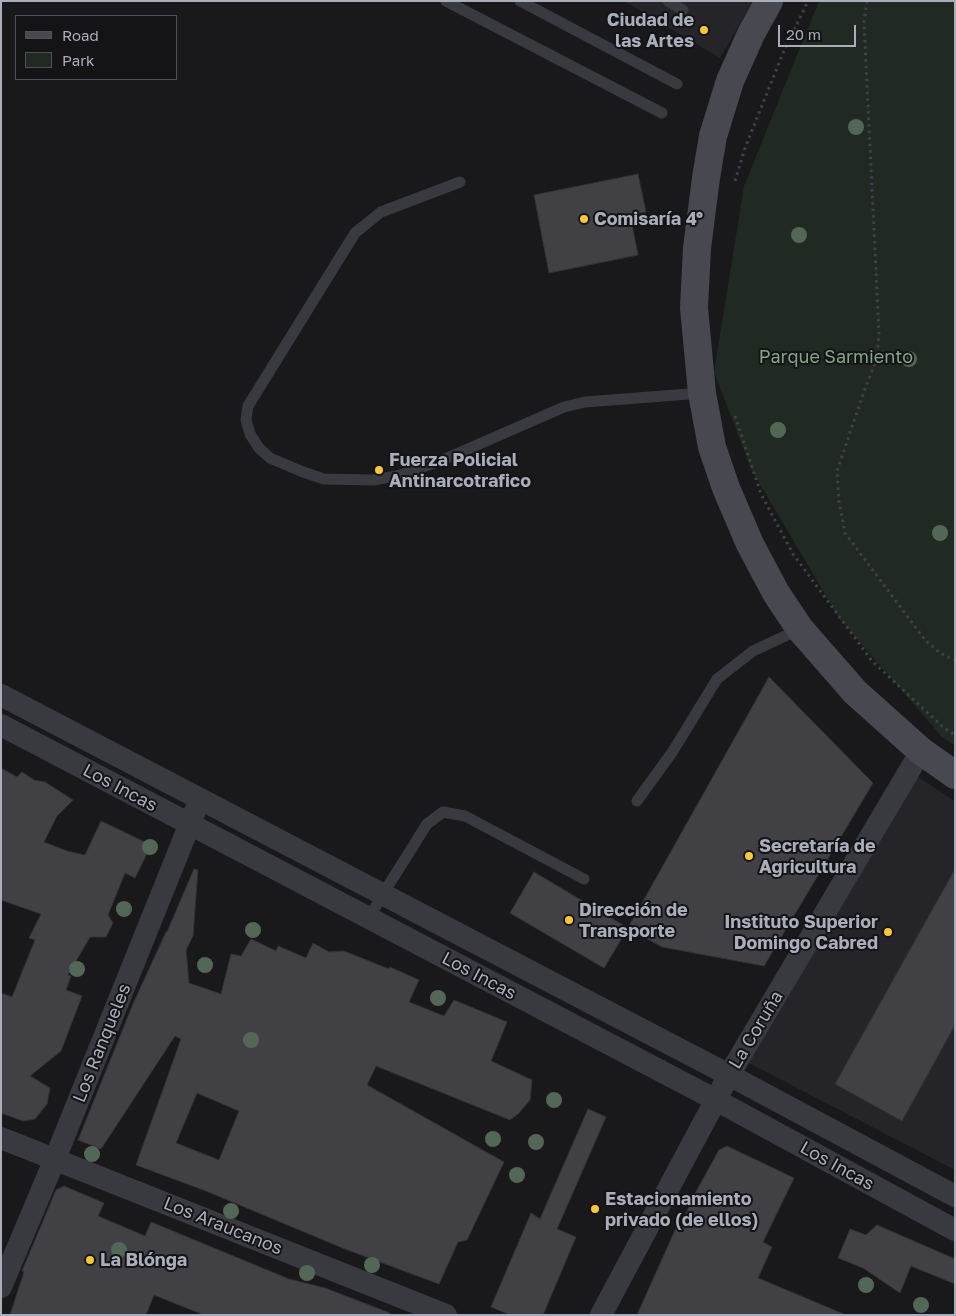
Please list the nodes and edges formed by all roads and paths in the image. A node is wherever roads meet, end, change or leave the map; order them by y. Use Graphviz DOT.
graph roads {
  1 [pos="446,1"];
  2 [pos="520,1"];
  3 [pos="668,1"];
  4 [pos="769,1"];
  5 [pos="808,1"];
  6 [pos="867,1"];
  7 [pos="683,10"];
  8 [pos="677,84"];
  9 [pos="662,114"];
  10 [pos="460,182"];
  11 [pos="733,186"];
  12 [pos="702,393"];
  13 [pos="733,409"];
  14 [pos="800,629"];
  15 [pos="955,660"];
  16 [pos="1,695"];
  17 [pos="1,725"];
  18 [pos="955,735"];
  19 [pos="921,751"];
  20 [pos="955,776"];
  21 [pos="199,798"];
  22 [pos="637,801"];
  23 [pos="190,825"];
  24 [pos="584,879"];
  25 [pos="383,894"];
  26 [pos="369,918"];
  27 [pos="729,1075"];
  28 [pos="716,1100"];
  29 [pos="1,1138"];
  30 [pos="55,1160"];
  31 [pos="955,1196"];
  32 [pos="955,1230"];
  33 [pos="1,1287"];
  34 [pos="446,1315"];
  35 [pos="601,1315"];
  1 -- 9 [label="lane"];
  2 -- 8 [label="lane"];
  3 -- 7 [label="lane"];
  4 -- 12 [label="main road"];
  5 -- 11 [label="path"];
  6 -- 15 [label="path"];
  10 -- 12 [label="lane"];
  12 -- 14 [label="main road"];
  13 -- 18 [label="path"];
  14 -- 19 [label="main road"];
  14 -- 22 [label="lane"];
  16 -- 21 [label="street, Los Incas"];
  17 -- 23 [label="street, Los Incas"];
  19 -- 20 [label="main road"];
  19 -- 27 [label="street, La Coruña"];
  21 -- 23 [label="street, Los Ranqueles"];
  21 -- 25 [label="street, Los Incas"];
  23 -- 26 [label="street, Los Incas"];
  23 -- 30 [label="street, Los Ranqueles"];
  24 -- 25 [label="lane"];
  25 -- 26 [label="lane"];
  25 -- 27 [label="street, Los Incas"];
  26 -- 28 [label="street, Los Incas"];
  27 -- 28 [label="street, La Coruña"];
  27 -- 31 [label="street, Los Incas"];
  28 -- 32 [label="street, Los Incas"];
  28 -- 35 [label="street, La Coruña"];
  29 -- 30 [label="street, Los Araucanos"];
  30 -- 33 [label="street, Los Ranqueles"];
  30 -- 34 [label="street, Los Araucanos"];
}
